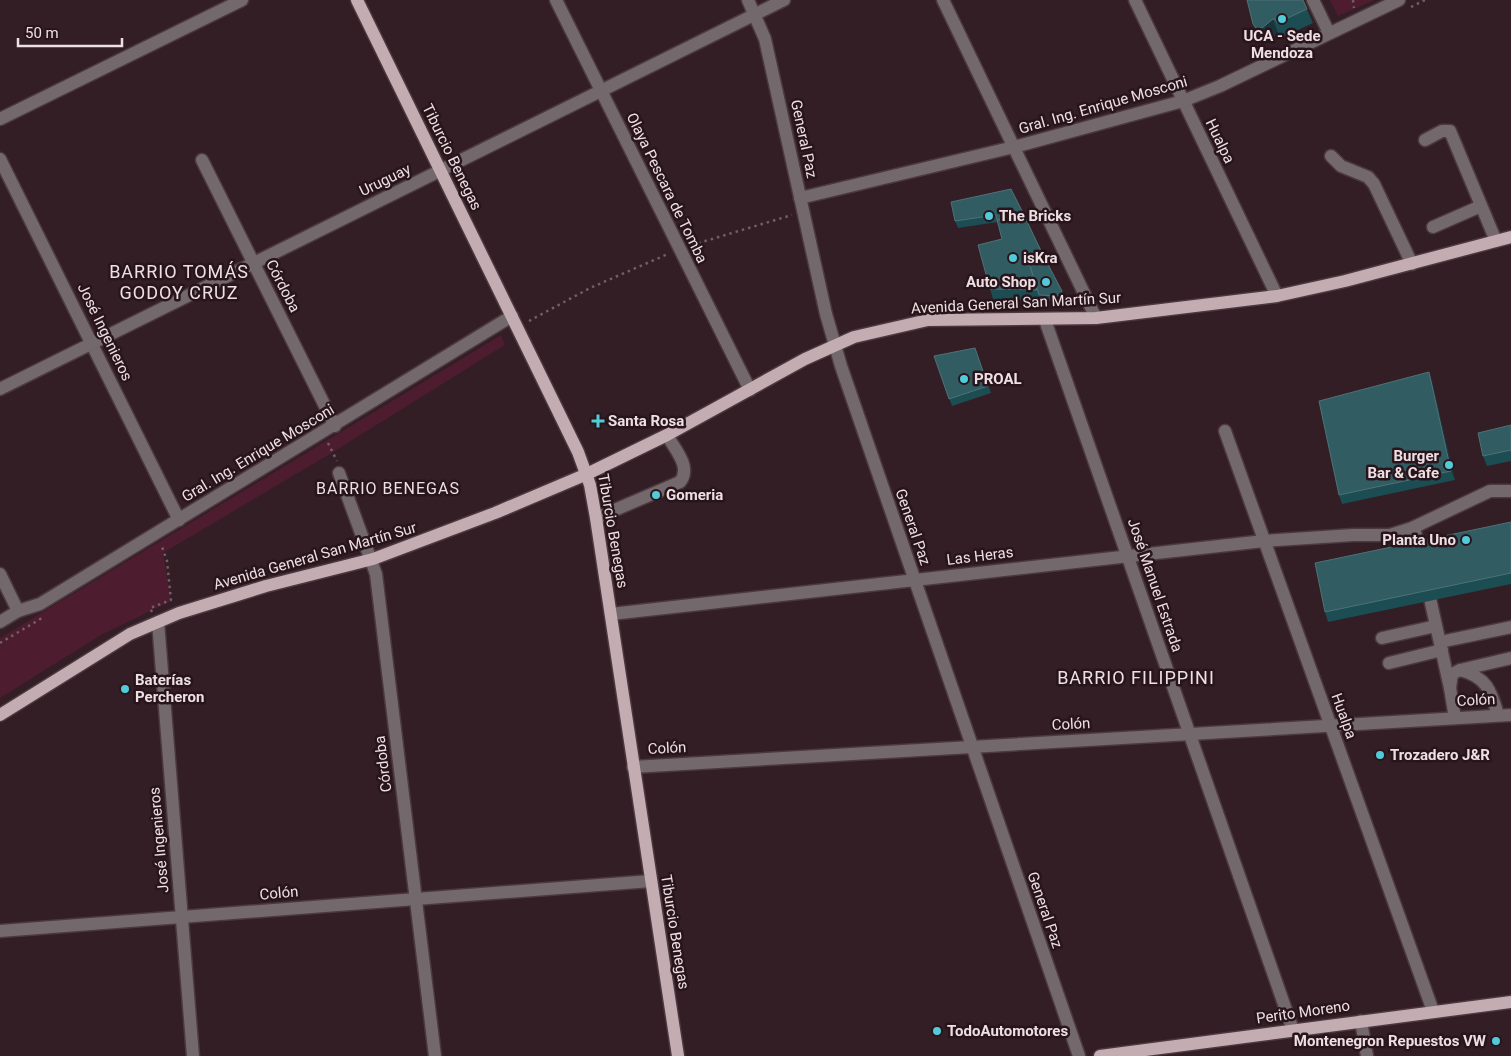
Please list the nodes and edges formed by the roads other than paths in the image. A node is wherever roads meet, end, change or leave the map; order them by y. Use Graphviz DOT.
graph roads {
  1 [pos="242,0"];
  2 [pos="357,0"];
  3 [pos="556,0"];
  4 [pos="748,0"];
  5 [pos="784,0"];
  6 [pos="943,0"];
  7 [pos="1135,0"];
  8 [pos="1313,0"];
  9 [pos="1399,0"];
  10 [pos="755,14"];
  11 [pos="1329,33"];
  12 [pos="601,90"];
  13 [pos="1183,101"];
  14 [pos="0,119"];
  15 [pos="1425,140"];
  16 [pos="1014,147"];
  17 [pos="1331,156"];
  18 [pos="0,158"];
  19 [pos="202,160"];
  20 [pos="441,170"];
  21 [pos="800,198"];
  22 [pos="1482,206"];
  23 [pos="1433,226"];
  24 [pos="1511,237"];
  25 [pos="1496,242"];
  26 [pos="253,262"];
  27 [pos="1412,264"];
  28 [pos="1277,296"];
  29 [pos="512,316"];
  30 [pos="1096,318"];
  31 [pos="1045,320"];
  32 [pos="92,342"];
  33 [pos="834,345"];
  34 [pos="0,389"];
  35 [pos="750,390"];
  36 [pos="335,426"];
  37 [pos="1226,431"];
  38 [pos="667,435"];
  39 [pos="339,473"];
  40 [pos="587,474"];
  41 [pos="1511,491"];
  42 [pos="596,518"];
  43 [pos="179,520"];
  44 [pos="1414,527"];
  45 [pos="1264,541"];
  46 [pos="1127,556"];
  47 [pos="373,559"];
  48 [pos="0,574"];
  49 [pos="915,581"];
  50 [pos="18,611"];
  51 [pos="611,614"];
  52 [pos="0,622"];
  53 [pos="158,622"];
  54 [pos="1436,626"];
  55 [pos="1511,627"];
  56 [pos="1382,638"];
  57 [pos="1442,650"];
  58 [pos="1511,658"];
  59 [pos="1388,663"];
  60 [pos="1460,670"];
  61 [pos="1450,688"];
  62 [pos="0,715"];
  63 [pos="1498,715"];
  64 [pos="1511,715"];
  65 [pos="1455,718"];
  66 [pos="1330,725"];
  67 [pos="1190,734"];
  68 [pos="972,746"];
  69 [pos="634,767"];
  70 [pos="651,881"];
  71 [pos="416,899"];
  72 [pos="182,917"];
  73 [pos="0,931"];
  74 [pos="1511,1002"];
  75 [pos="1433,1011"];
  76 [pos="1361,1021"];
  77 [pos="1294,1030"];
  78 [pos="193,1056"];
  79 [pos="435,1056"];
  80 [pos="678,1056"];
  81 [pos="1079,1056"];
  82 [pos="1100,1056"];
  83 [pos="1366,1056"];
  1 -- 14 [label="street"];
  2 -- 20 [label="main road, Tiburcio Benegas"];
  3 -- 12 [label="street, Olaya Pescara de Tomba"];
  4 -- 10 [label="street, General Paz"];
  5 -- 10 [label="street, Uruguay"];
  6 -- 16 [label="street"];
  7 -- 13 [label="street, Hualpa"];
  8 -- 11 [label="street"];
  9 -- 11 [label="street, Gral. Ing. Enrique Mosconi"];
  10 -- 12 [label="street, Uruguay"];
  10 -- 21 [label="street, General Paz"];
  11 -- 13 [label="street, Gral. Ing. Enrique Mosconi"];
  12 -- 20 [label="street, Uruguay"];
  12 -- 35 [label="street, Olaya Pescara de Tomba"];
  13 -- 16 [label="street, Gral. Ing. Enrique Mosconi"];
  13 -- 28 [label="street, Hualpa"];
  15 -- 22 [label="street"];
  16 -- 21 [label="street, Gral. Ing. Enrique Mosconi"];
  16 -- 30 [label="street"];
  17 -- 27 [label="street"];
  18 -- 32 [label="street, José Ingenieros"];
  19 -- 26 [label="street, Córdoba"];
  20 -- 26 [label="street, Uruguay"];
  20 -- 29 [label="main road, Tiburcio Benegas"];
  21 -- 33 [label="street, General Paz"];
  22 -- 23 [label="street"];
  22 -- 25 [label="street"];
  24 -- 25 [label="main road, Avenida General San Martín Sur"];
  25 -- 27 [label="main road, Avenida General San Martín Sur"];
  26 -- 32 [label="street, Uruguay"];
  26 -- 36 [label="street, Córdoba"];
  27 -- 28 [label="main road, Avenida General San Martín Sur"];
  28 -- 30 [label="main road, Avenida General San Martín Sur"];
  29 -- 36 [label="street, Gral. Ing. Enrique Mosconi"];
  29 -- 40 [label="main road, Tiburcio Benegas"];
  30 -- 31 [label="main road, Avenida General San Martín Sur"];
  31 -- 33 [label="main road, Avenida General San Martín Sur"];
  31 -- 46 [label="street, José Manuel Estrada"];
  32 -- 34 [label="street, Uruguay"];
  32 -- 43 [label="street, José Ingenieros"];
  33 -- 35 [label="main road, Avenida General San Martín Sur"];
  33 -- 49 [label="street, General Paz"];
  35 -- 38 [label="main road, Avenida General San Martín Sur"];
  36 -- 43 [label="street, Gral. Ing. Enrique Mosconi"];
  37 -- 45 [label="street, Hualpa"];
  38 -- 40 [label="main road, Avenida General San Martín Sur"];
  38 -- 42 [label="street"];
  39 -- 47 [label="street, Córdoba"];
  40 -- 42 [label="main road, Tiburcio Benegas"];
  40 -- 47 [label="main road, Avenida General San Martín Sur"];
  41 -- 44 [label="street, Las Heras"];
  42 -- 51 [label="main road, Tiburcio Benegas"];
  43 -- 50 [label="street, Gral. Ing. Enrique Mosconi"];
  44 -- 45 [label="street, Las Heras"];
  44 -- 54 [label="street"];
  45 -- 46 [label="street, Las Heras"];
  45 -- 66 [label="street, Hualpa"];
  46 -- 49 [label="street, Las Heras"];
  46 -- 67 [label="street, José Manuel Estrada"];
  47 -- 53 [label="main road, Avenida General San Martín Sur"];
  47 -- 71 [label="street, Córdoba"];
  48 -- 50 [label="street"];
  49 -- 51 [label="street, Las Heras"];
  49 -- 68 [label="street, General Paz"];
  50 -- 52 [label="street, Gral. Ing. Enrique Mosconi"];
  51 -- 69 [label="main road, Tiburcio Benegas"];
  53 -- 62 [label="main road, Avenida General San Martín Sur"];
  53 -- 72 [label="street, José Ingenieros"];
  54 -- 56 [label="street"];
  54 -- 57 [label="street"];
  55 -- 57 [label="street"];
  57 -- 59 [label="street"];
  57 -- 60 [label="street"];
  57 -- 61 [label="street"];
  58 -- 60 [label="street"];
  60 -- 61 [label="street"];
  60 -- 63 [label="street"];
  61 -- 65 [label="street"];
  63 -- 64 [label="street, Colón"];
  63 -- 65 [label="street, Colón"];
  65 -- 66 [label="street, Colón"];
  66 -- 67 [label="street, Colón"];
  66 -- 75 [label="street, Hualpa"];
  67 -- 68 [label="street, Colón"];
  67 -- 77 [label="street, José Manuel Estrada"];
  68 -- 69 [label="street, Colón"];
  68 -- 81 [label="street, General Paz"];
  69 -- 70 [label="main road, Tiburcio Benegas"];
  70 -- 71 [label="street, Colón"];
  70 -- 80 [label="main road, Tiburcio Benegas"];
  71 -- 72 [label="street, Colón"];
  71 -- 79 [label="street, Córdoba"];
  72 -- 73 [label="street, Colón"];
  72 -- 78 [label="street, José Ingenieros"];
  74 -- 75 [label="main road, Perito Moreno"];
  75 -- 76 [label="main road, Perito Moreno"];
  76 -- 77 [label="main road, Perito Moreno"];
  76 -- 83 [label="street"];
  77 -- 82 [label="main road, Perito Moreno"];
}
